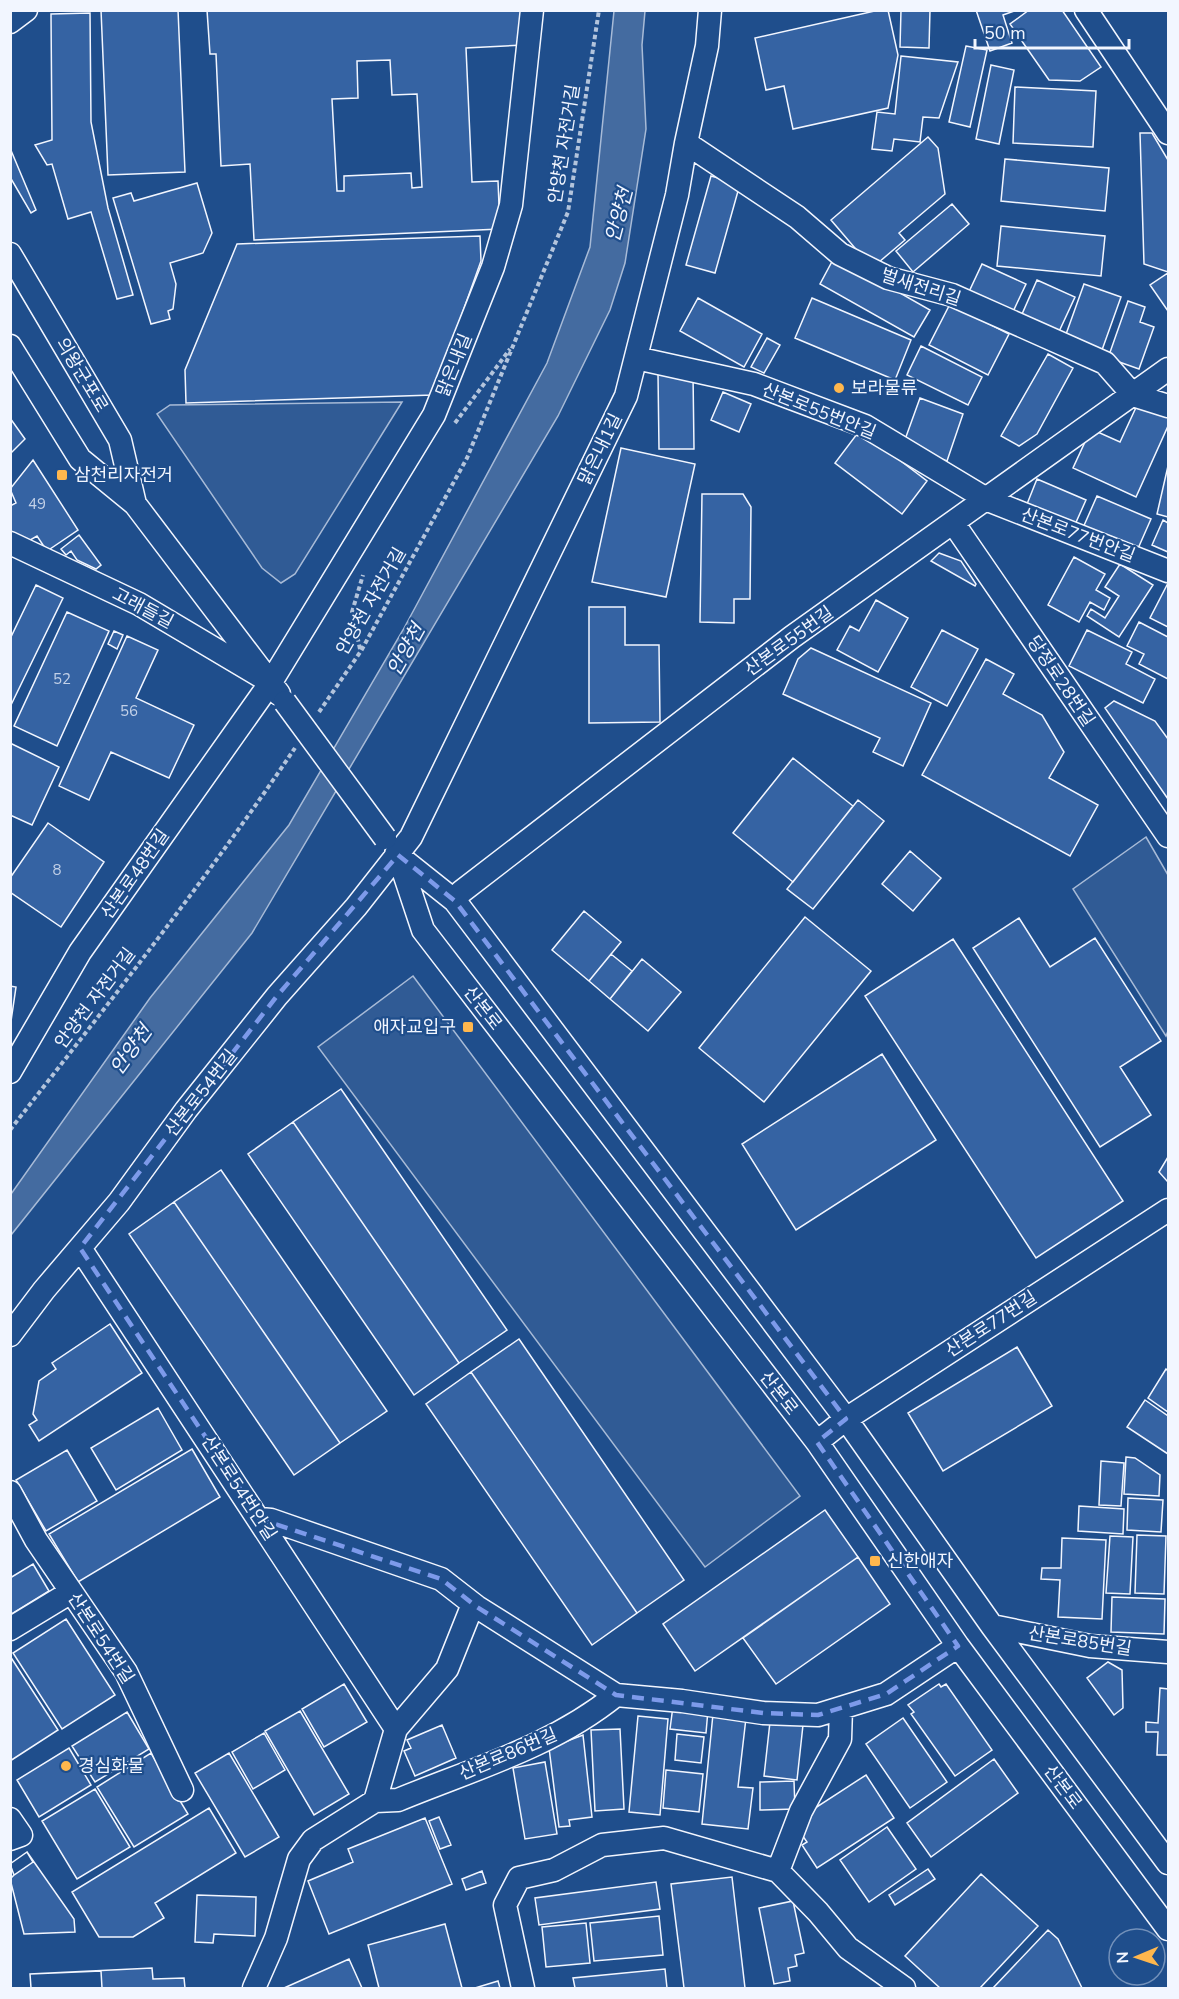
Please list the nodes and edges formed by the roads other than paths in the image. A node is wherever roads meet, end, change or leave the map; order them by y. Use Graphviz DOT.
graph roads {
  1 [pos="26,10"];
  2 [pos="532,10"];
  3 [pos="710,10"];
  4 [pos="1086,10"];
  5 [pos="10,22"];
  6 [pos="1168,133"];
  7 [pos="686,143"];
  8 [pos="10,254"];
  9 [pos="10,346"];
  10 [pos="636,358"];
  11 [pos="1168,369"];
  12 [pos="1133,395"];
  13 [pos="1168,406"];
  14 [pos="988,500"];
  15 [pos="135,504"];
  16 [pos="954,524"];
  17 [pos="10,543"];
  18 [pos="1168,571"];
  19 [pos="271,682"];
  20 [pos="1168,836"];
  21 [pos="391,847"];
  22 [pos="455,901"];
  23 [pos="10,1072"];
  24 [pos="1168,1210"];
  25 [pos="80,1248"];
  26 [pos="10,1335"];
  27 [pos="846,1419"];
  28 [pos="817,1442"];
  29 [pos="10,1492"];
  30 [pos="260,1519"];
  31 [pos="71,1592"];
  32 [pos="472,1604"];
  33 [pos="992,1626"];
  34 [pos="10,1629"];
  35 [pos="958,1646"];
  36 [pos="1168,1652"];
  37 [pos="616,1695"];
  38 [pos="841,1708"];
  39 [pos="396,1729"];
  40 [pos="182,1790"];
  41 [pos="375,1801"];
  42 [pos="10,1819"];
  43 [pos="10,1839"];
  44 [pos="1168,1863"];
  45 [pos="778,1871"];
  46 [pos="1168,1929"];
  47 [pos="254,1989"];
  48 [pos="523,1989"];
  49 [pos="904,1989"];
  1 -- 5 [label="street"];
  2 -- 19 [label="street, 맑은내길"];
  3 -- 7 [label="street, 맑은내1길"];
  4 -- 6 [label="street"];
  7 -- 10 [label="street, 맑은내1길"];
  7 -- 12 [label="street, 벌새전리길"];
  8 -- 15 [label="street, 의왕군포로"];
  9 -- 15 [label="street, 의왕군포로"];
  10 -- 14 [label="street, 산본로55번안길"];
  10 -- 21 [label="street, 맑은내1길"];
  11 -- 12 [label="street, 산본로55번길"];
  12 -- 13 [label="street"];
  12 -- 14 [label="street, 산본로55번길"];
  14 -- 16 [label="street, 산본로55번길"];
  14 -- 18 [label="street, 산본로77번안길"];
  15 -- 19 [label="street, 의왕군포로"];
  16 -- 20 [label="street, 당정로28번길"];
  16 -- 22 [label="street, 산본로55번길"];
  17 -- 19 [label="street, 고래들길"];
  19 -- 21 [label="street, 의왕군포로, bridge"];
  19 -- 23 [label="street, 산본로48번길"];
  21 -- 22 [label="street, 산본로"];
  21 -- 25 [label="street, 산본로54번길"];
  21 -- 28 [label="street, 산본로"];
  22 -- 27 [label="street, 산본로"];
  24 -- 27 [label="street, 산본로77번길"];
  25 -- 26 [label="street, 산본로54번길"];
  25 -- 30 [label="street, 산본로54번안길"];
  27 -- 28 [label="street, 산본로77번길"];
  27 -- 33 [label="street, 산본로"];
  28 -- 35 [label="street, 산본로"];
  29 -- 31 [label="street, 산본로54번길"];
  30 -- 32 [label="street"];
  30 -- 39 [label="street, 산본로54번안길"];
  31 -- 34 [label="street"];
  31 -- 40 [label="street, 산본로54번길"];
  32 -- 37 [label="street"];
  32 -- 39 [label="street"];
  33 -- 36 [label="street, 산본로85번길"];
  33 -- 44 [label="street, 산본로"];
  35 -- 38 [label="street"];
  35 -- 46 [label="street, 산본로"];
  37 -- 38 [label="street"];
  37 -- 41 [label="street, 산본로86번길"];
  38 -- 45 [label="street"];
  39 -- 41 [label="street"];
  41 -- 47 [label="street, 산본로86번길"];
  42 -- 43 [label="street"];
  45 -- 48 [label="street"];
  45 -- 49 [label="street"];
}
